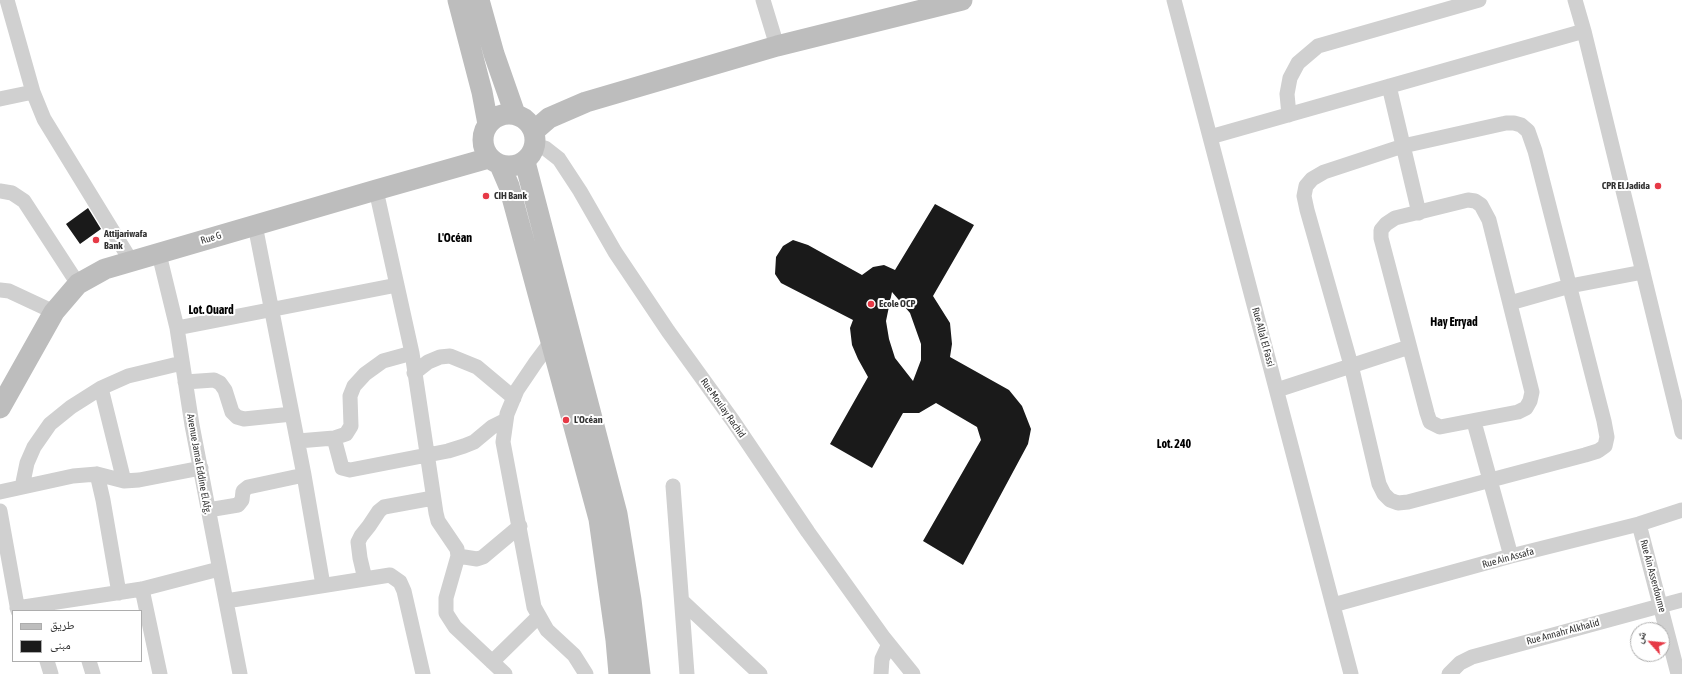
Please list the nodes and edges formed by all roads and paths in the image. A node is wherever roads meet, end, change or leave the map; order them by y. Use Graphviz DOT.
graph roads {
  1 [pos="7,0"];
  2 [pos="458,0"];
  3 [pos="479,0"];
  4 [pos="763,0"];
  5 [pos="962,0"];
  6 [pos="1174,0"];
  7 [pos="1479,0"];
  8 [pos="1575,0"];
  9 [pos="1584,31"];
  10 [pos="776,46"];
  11 [pos="1389,86"];
  12 [pos="33,92"];
  13 [pos="0,99"];
  14 [pos="515,114"];
  15 [pos="1289,115"];
  16 [pos="488,124"];
  17 [pos="1210,137"];
  18 [pos="531,146"];
  19 [pos="1403,146"];
  20 [pos="495,162"];
  21 [pos="376,190"];
  22 [pos="0,191"];
  23 [pos="1419,213"];
  24 [pos="256,225"];
  25 [pos="159,254"];
  26 [pos="131,261"];
  27 [pos="1644,272"];
  28 [pos="78,284"];
  29 [pos="397,286"];
  30 [pos="1570,286"];
  31 [pos="0,290"];
  32 [pos="1510,303"];
  33 [pos="271,311"];
  34 [pos="54,312"];
  35 [pos="177,328"];
  36 [pos="551,342"];
  37 [pos="1409,347"];
  38 [pos="412,353"];
  39 [pos="182,363"];
  40 [pos="1351,365"];
  41 [pos="414,373"];
  42 [pos="185,382"];
  43 [pos="101,388"];
  44 [pos="1277,390"];
  45 [pos="514,398"];
  46 [pos="0,408"];
  47 [pos="292,414"];
  48 [pos="506,420"];
  49 [pos="1474,422"];
  50 [pos="1682,428"];
  51 [pos="334,438"];
  52 [pos="298,441"];
  53 [pos="427,454"];
  54 [pos="201,468"];
  55 [pos="97,474"];
  56 [pos="304,475"];
  57 [pos="1491,479"];
  58 [pos="124,482"];
  59 [pos="673,486"];
  60 [pos="22,487"];
  61 [pos="0,492"];
  62 [pos="433,498"];
  63 [pos="208,510"];
  64 [pos="1682,510"];
  65 [pos="0,511"];
  66 [pos="1639,524"];
  67 [pos="520,526"];
  68 [pos="458,556"];
  69 [pos="1511,556"];
  70 [pos="219,569"];
  71 [pos="365,579"];
  72 [pos="322,585"];
  73 [pos="142,589"];
  74 [pos="119,593"];
  75 [pos="1682,600"];
  76 [pos="226,601"];
  77 [pos="682,602"];
  78 [pos="1333,605"];
  79 [pos="1661,606"];
  80 [pos="18,609"];
  81 [pos="539,616"];
  82 [pos="889,644"];
  83 [pos="47,662"];
  84 [pos="89,662"];
  85 [pos="492,662"];
  86 [pos="50,674"];
  87 [pos="93,674"];
  88 [pos="160,674"];
  89 [pos="240,674"];
  90 [pos="423,674"];
  91 [pos="505,674"];
  92 [pos="586,674"];
  93 [pos="619,674"];
  94 [pos="640,674"];
  95 [pos="687,674"];
  96 [pos="760,674"];
  97 [pos="881,674"];
  98 [pos="913,674"];
  99 [pos="1351,674"];
  100 [pos="1450,674"];
  101 [pos="1678,674"];
  1 -- 12 [label="street"];
  2 -- 16 [label="main road"];
  3 -- 14 [label="main road"];
  4 -- 10 [label="street"];
  5 -- 10 [label="main road"];
  6 -- 17 [label="street, Rue Allal El Fassi"];
  7 -- 15 [label="street"];
  8 -- 9 [label="street"];
  9 -- 11 [label="street"];
  9 -- 27 [label="street"];
  10 -- 18 [label="main road"];
  11 -- 15 [label="street"];
  11 -- 19 [label="street"];
  12 -- 13 [label="street"];
  12 -- 26 [label="street"];
  14 -- 16 [label="main road"];
  14 -- 18 [label="main road"];
  15 -- 17 [label="street"];
  16 -- 20 [label="main road"];
  17 -- 44 [label="street, Rue Allal El Fassi"];
  18 -- 20 [label="main road"];
  18 -- 82 [label="street, Rue Moulay Rachid"];
  18 -- 94 [label="main road"];
  19 -- 23 [label="street"];
  19 -- 30 [label="street"];
  19 -- 40 [label="street"];
  20 -- 21 [label="main road, Rue G"];
  20 -- 36 [label="main road"];
  21 -- 24 [label="main road, Rue G"];
  21 -- 29 [label="street"];
  22 -- 28 [label="street"];
  23 -- 32 [label="street"];
  23 -- 37 [label="street"];
  24 -- 25 [label="main road, Rue G"];
  24 -- 33 [label="street"];
  25 -- 26 [label="main road, Rue G"];
  25 -- 35 [label="street, Avenue Jamal Eddine El Afg."];
  26 -- 28 [label="main road, Rue G"];
  27 -- 30 [label="street"];
  27 -- 50 [label="street"];
  28 -- 34 [label="main road, Rue G"];
  29 -- 33 [label="street"];
  29 -- 38 [label="street"];
  30 -- 32 [label="street"];
  30 -- 57 [label="street"];
  31 -- 34 [label="street"];
  32 -- 49 [label="street"];
  33 -- 35 [label="street"];
  33 -- 47 [label="street"];
  34 -- 46 [label="main road, Rue G"];
  35 -- 39 [label="street, Avenue Jamal Eddine El Afg."];
  36 -- 45 [label="street"];
  36 -- 93 [label="main road"];
  37 -- 40 [label="street"];
  37 -- 49 [label="street"];
  38 -- 41 [label="street"];
  38 -- 51 [label="street"];
  39 -- 42 [label="street, Avenue Jamal Eddine El Afg."];
  39 -- 43 [label="street"];
  40 -- 44 [label="street"];
  40 -- 57 [label="street"];
  41 -- 45 [label="street"];
  41 -- 53 [label="street"];
  42 -- 47 [label="street"];
  42 -- 54 [label="street, Avenue Jamal Eddine El Afg."];
  43 -- 58 [label="street"];
  43 -- 60 [label="street"];
  44 -- 78 [label="street, Rue Allal El Fassi"];
  45 -- 48 [label="street"];
  47 -- 52 [label="street"];
  48 -- 53 [label="street"];
  48 -- 67 [label="street"];
  49 -- 57 [label="street"];
  51 -- 52 [label="street"];
  51 -- 53 [label="street"];
  52 -- 56 [label="street"];
  53 -- 62 [label="street"];
  54 -- 58 [label="street"];
  54 -- 63 [label="street, Avenue Jamal Eddine El Afg."];
  55 -- 58 [label="street"];
  55 -- 60 [label="street"];
  55 -- 74 [label="street"];
  56 -- 63 [label="street"];
  56 -- 72 [label="street"];
  57 -- 69 [label="street"];
  59 -- 77 [label="street"];
  60 -- 61 [label="street"];
  62 -- 68 [label="street"];
  62 -- 71 [label="street"];
  63 -- 70 [label="street, Avenue Jamal Eddine El Afg."];
  64 -- 66 [label="street, Rue Ain Assafa"];
  65 -- 80 [label="street"];
  66 -- 69 [label="street, Rue Ain Assafa"];
  66 -- 79 [label="street, Rue Ain Asserdoume"];
  67 -- 68 [label="street"];
  67 -- 81 [label="street"];
  68 -- 85 [label="street"];
  69 -- 78 [label="street, Rue Ain Assafa"];
  70 -- 73 [label="street"];
  70 -- 76 [label="street, Avenue Jamal Eddine El Afg."];
  71 -- 72 [label="street"];
  71 -- 90 [label="street"];
  72 -- 76 [label="street"];
  73 -- 74 [label="street"];
  73 -- 88 [label="street"];
  74 -- 80 [label="street"];
  75 -- 79 [label="street, Rue Annahr Alkhalid"];
  76 -- 89 [label="street, Avenue Jamal Eddine El Afg."];
  77 -- 95 [label="street"];
  77 -- 96 [label="street"];
  78 -- 99 [label="street, Rue Allal El Fassi"];
  79 -- 100 [label="street, Rue Annahr Alkhalid"];
  79 -- 101 [label="street, Rue Ain Asserdoume"];
  81 -- 85 [label="street"];
  81 -- 92 [label="street"];
  82 -- 97 [label="street"];
  82 -- 98 [label="street, Rue Moulay Rachid"];
  83 -- 86 [label="street"];
  84 -- 87 [label="street"];
  85 -- 91 [label="street"];
}
